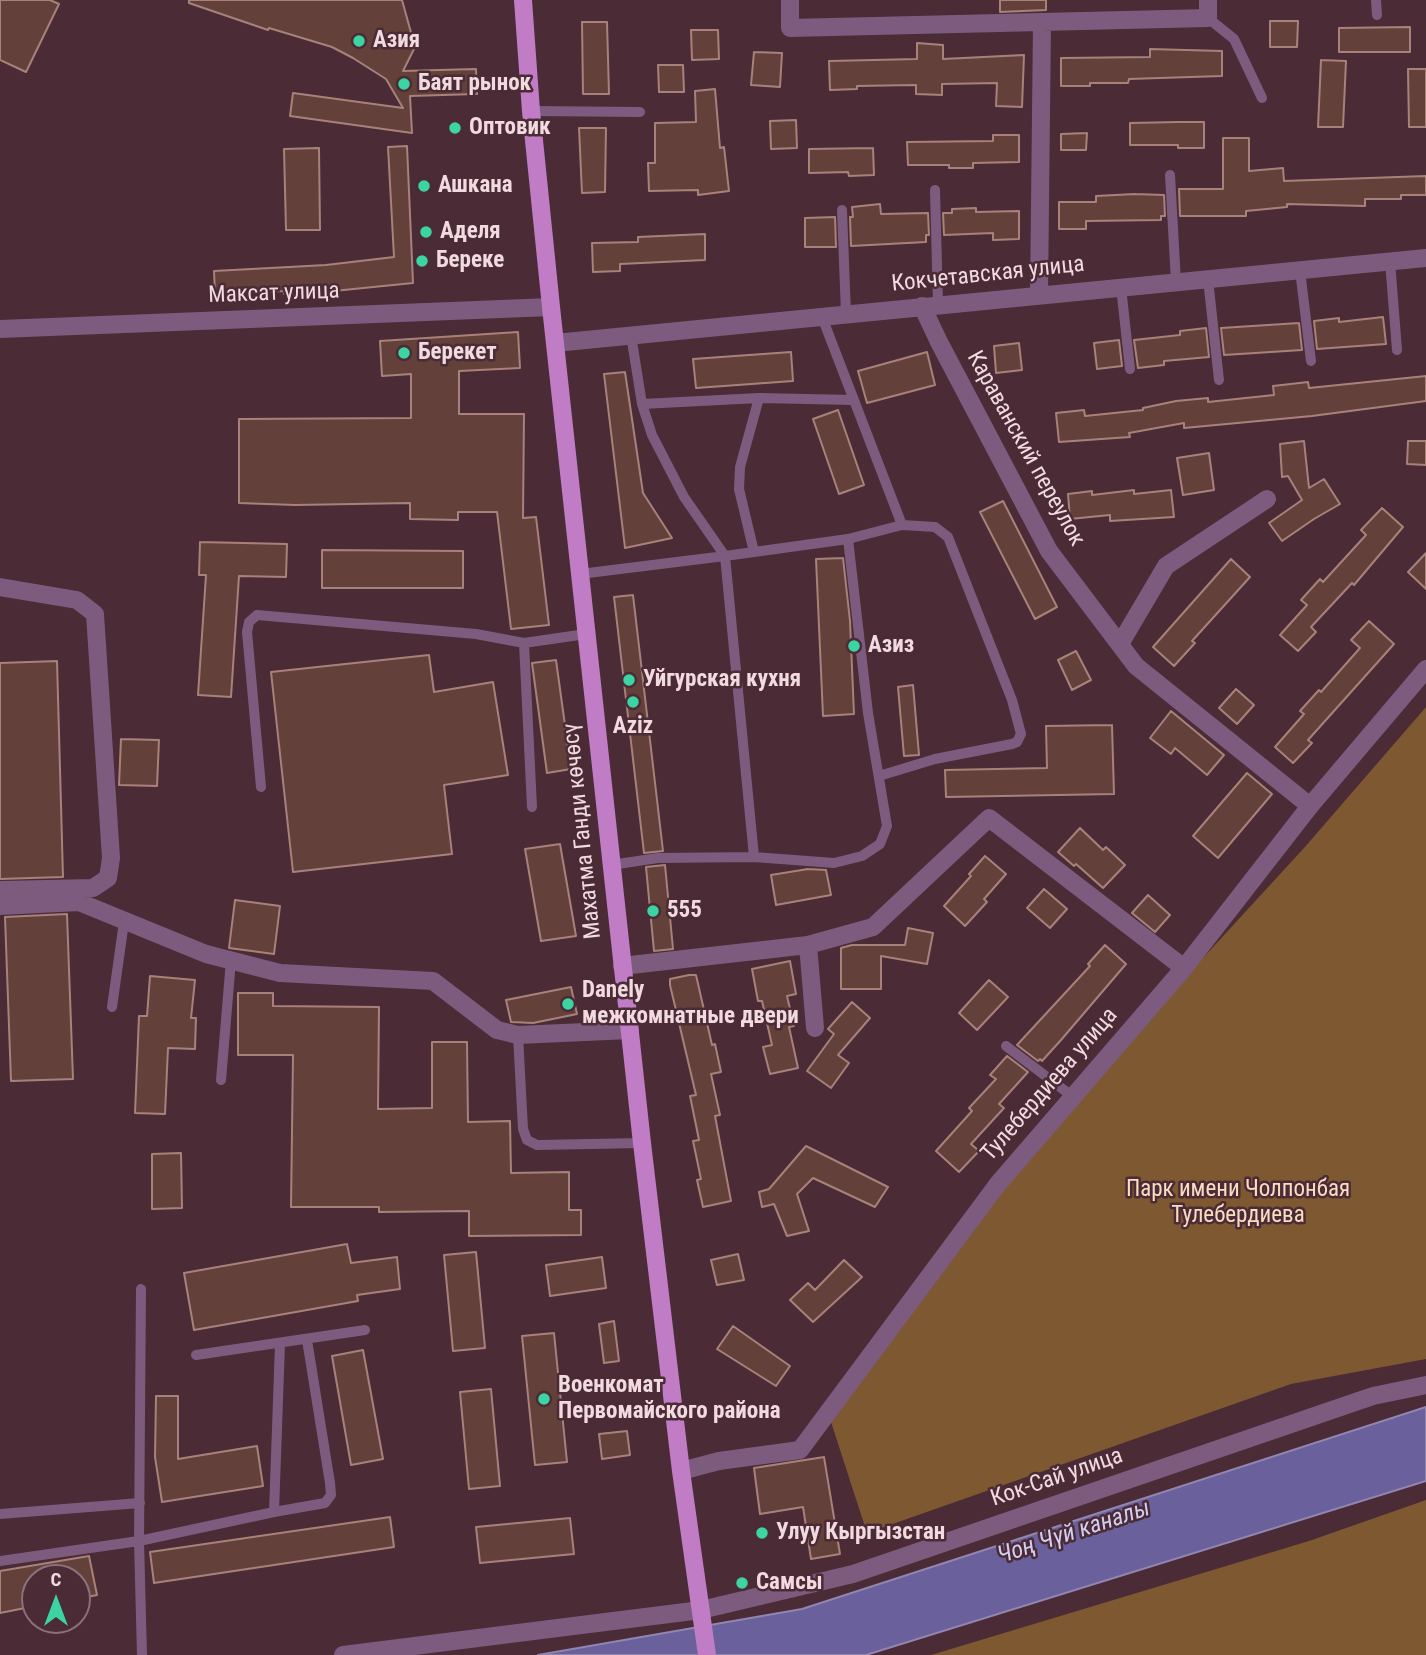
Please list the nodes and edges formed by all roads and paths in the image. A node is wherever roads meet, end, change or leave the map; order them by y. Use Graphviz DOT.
graph roads {
  1 [pos="523,0"];
  2 [pos="790,0"];
  3 [pos="1376,0"];
  4 [pos="1208,9"];
  5 [pos="1377,15"];
  6 [pos="1042,22"];
  7 [pos="1262,97"];
  8 [pos="531,111"];
  9 [pos="640,112"];
  10 [pos="1170,175"];
  11 [pos="935,190"];
  12 [pos="842,210"];
  13 [pos="1426,258"];
  14 [pos="1390,261"];
  15 [pos="1300,270"];
  16 [pos="1208,279"];
  17 [pos="1176,282"];
  18 [pos="1121,287"];
  19 [pos="1039,295"];
  20 [pos="930,306"];
  21 [pos="551,307"];
  22 [pos="846,314"];
  23 [pos="821,317"];
  24 [pos="0,329"];
  25 [pos="631,335"];
  26 [pos="555,343"];
  27 [pos="1397,350"];
  28 [pos="1311,361"];
  29 [pos="1130,369"];
  30 [pos="1219,380"];
  31 [pos="759,398"];
  32 [pos="853,400"];
  33 [pos="642,404"];
  34 [pos="1267,499"];
  35 [pos="902,525"];
  36 [pos="848,539"];
  37 [pos="754,552"];
  38 [pos="725,556"];
  39 [pos="580,574"];
  40 [pos="0,587"];
  41 [pos="586,634"];
  42 [pos="524,643"];
  43 [pos="1120,644"];
  44 [pos="1426,669"];
  45 [pos="879,776"];
  46 [pos="261,787"];
  47 [pos="1310,806"];
  48 [pos="532,807"];
  49 [pos="754,858"];
  50 [pos="611,865"];
  51 [pos="0,890"];
  52 [pos="0,906"];
  53 [pos="124,922"];
  54 [pos="808,945"];
  55 [pos="231,960"];
  56 [pos="622,966"];
  57 [pos="1184,968"];
  58 [pos="112,1007"];
  59 [pos="815,1028"];
  60 [pos="630,1030"];
  61 [pos="518,1035"];
  62 [pos="1006,1046"];
  63 [pos="221,1080"];
  64 [pos="1072,1096"];
  65 [pos="642,1143"];
  66 [pos="141,1289"];
  67 [pos="365,1330"];
  68 [pos="307,1340"];
  69 [pos="280,1344"];
  70 [pos="196,1355"];
  71 [pos="1426,1385"];
  72 [pos="681,1471"];
  73 [pos="140,1503"];
  74 [pos="274,1512"];
  75 [pos="0,1514"];
  76 [pos="139,1541"];
  77 [pos="0,1561"];
  78 [pos="702,1610"];
  79 [pos="142,1655"];
  80 [pos="343,1655"];
  81 [pos="707,1655"];
  1 -- 8 [label="main road, Махатма Ганди көчөсү"];
  2 -- 6 [label="street"];
  3 -- 5 [label="lane"];
  4 -- 6 [label="street"];
  4 -- 7 [label="lane"];
  6 -- 19 [label="street"];
  8 -- 9 [label="lane"];
  8 -- 21 [label="main road, Махатма Ганди көчөсү"];
  10 -- 17 [label="lane"];
  11 -- 20 [label="lane"];
  12 -- 22 [label="lane"];
  13 -- 14 [label="street, Кокчетавская улица"];
  14 -- 15 [label="street, Кокчетавская улица"];
  14 -- 27 [label="lane"];
  15 -- 16 [label="street, Кокчетавская улица"];
  15 -- 28 [label="lane"];
  16 -- 17 [label="street, Кокчетавская улица"];
  16 -- 30 [label="lane"];
  17 -- 18 [label="street, Кокчетавская улица"];
  18 -- 19 [label="street, Кокчетавская улица"];
  18 -- 29 [label="lane"];
  19 -- 20 [label="street, Кокчетавская улица"];
  20 -- 22 [label="street, Кокчетавская улица"];
  20 -- 43 [label="street, Караванский переулок"];
  21 -- 24 [label="street, Максат улица"];
  21 -- 26 [label="main road, Махатма Ганди көчөсү"];
  22 -- 23 [label="street, Кокчетавская улица"];
  23 -- 25 [label="street, Кокчетавская улица"];
  23 -- 32 [label="lane"];
  25 -- 26 [label="street, Кокчетавская улица"];
  25 -- 33 [label="lane"];
  26 -- 39 [label="main road, Махатма Ганди көчөсү"];
  31 -- 32 [label="lane"];
  31 -- 33 [label="lane"];
  31 -- 37 [label="lane"];
  32 -- 35 [label="lane"];
  33 -- 38 [label="lane"];
  34 -- 43 [label="street"];
  35 -- 36 [label="lane"];
  35 -- 45 [label="lane"];
  36 -- 37 [label="lane"];
  36 -- 45 [label="lane"];
  37 -- 38 [label="lane"];
  38 -- 39 [label="lane"];
  38 -- 49 [label="lane"];
  39 -- 41 [label="main road, Махатма Ганди көчөсү"];
  40 -- 51 [label="street"];
  41 -- 42 [label="lane"];
  41 -- 50 [label="main road, Махатма Ганди көчөсү"];
  42 -- 46 [label="lane"];
  42 -- 48 [label="lane"];
  43 -- 47 [label="street, Караванский переулок"];
  44 -- 47 [label="street, Тулебердиева улица"];
  45 -- 49 [label="lane"];
  47 -- 57 [label="street, Тулебердиева улица"];
  49 -- 50 [label="lane"];
  50 -- 56 [label="main road, Махатма Ганди көчөсү"];
  52 -- 53 [label="street"];
  53 -- 55 [label="street"];
  53 -- 58 [label="lane"];
  54 -- 56 [label="street"];
  54 -- 57 [label="street"];
  54 -- 59 [label="street"];
  55 -- 61 [label="street"];
  55 -- 63 [label="lane"];
  56 -- 60 [label="main road, Махатма Ганди көчөсү"];
  57 -- 64 [label="street, Тулебердиева улица"];
  60 -- 61 [label="street"];
  60 -- 65 [label="main road, Махатма Ганди көчөсү"];
  61 -- 65 [label="lane"];
  62 -- 64 [label="lane"];
  64 -- 72 [label="street, Тулебердиева улица"];
  65 -- 72 [label="main road, Махатма Ганди көчөсү"];
  66 -- 73 [label="lane"];
  67 -- 68 [label="lane"];
  68 -- 69 [label="lane"];
  68 -- 74 [label="lane"];
  69 -- 70 [label="lane"];
  69 -- 74 [label="lane"];
  71 -- 78 [label="street, Кок-Сай улица"];
  72 -- 78 [label="main road, Махатма Ганди көчөсү"];
  73 -- 75 [label="lane"];
  73 -- 76 [label="lane"];
  74 -- 76 [label="lane"];
  76 -- 77 [label="lane"];
  76 -- 79 [label="lane"];
  78 -- 80 [label="street, Кок-Сай улица"];
  78 -- 81 [label="main road, Махатма Ганди көчөсү"];
}
